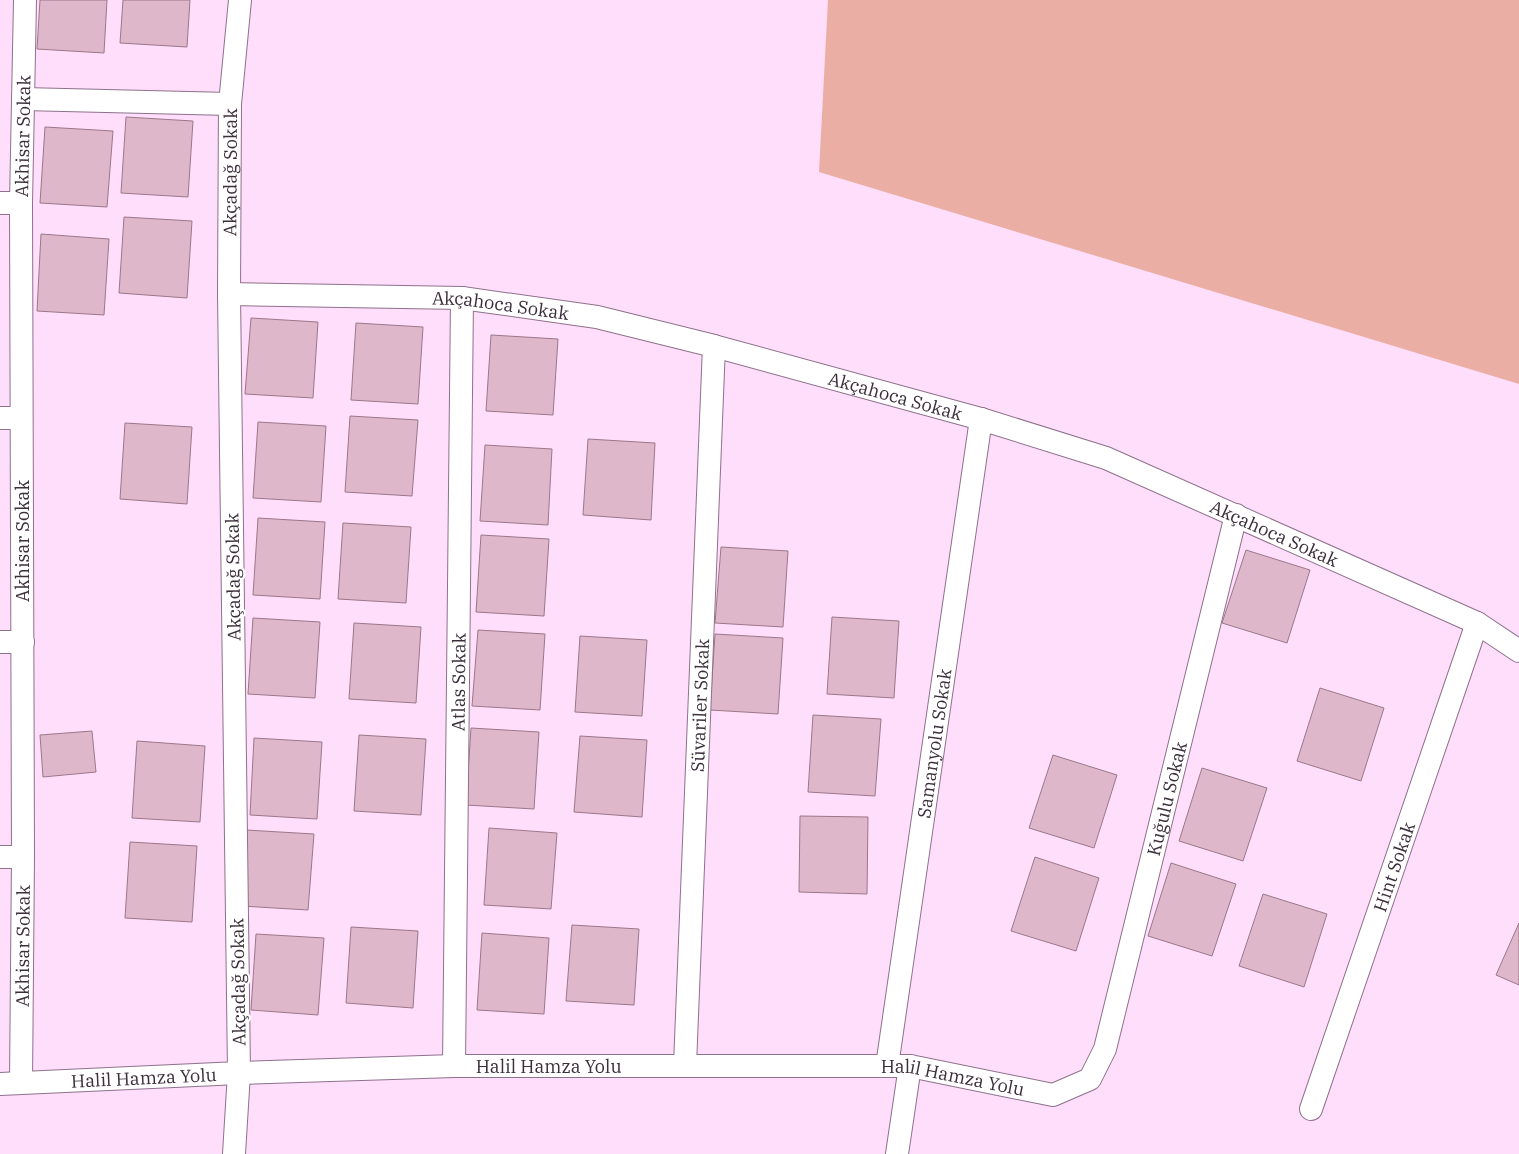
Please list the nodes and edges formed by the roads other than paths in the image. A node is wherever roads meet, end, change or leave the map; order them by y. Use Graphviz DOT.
graph roads {
  1 [pos="25,0"];
  2 [pos="240,0"];
  3 [pos="23,100"];
  4 [pos="230,104"];
  5 [pos="10,203"];
  6 [pos="229,294"];
  7 [pos="462,298"];
  8 [pos="714,346"];
  9 [pos="11,418"];
  10 [pos="981,420"];
  11 [pos="1236,516"];
  12 [pos="1477,623"];
  13 [pos="0,642"];
  14 [pos="23,642"];
  15 [pos="1519,651"];
  16 [pos="0,857"];
  17 [pos="23,857"];
  18 [pos="684,1065"];
  19 [pos="454,1066"];
  20 [pos="887,1066"];
  21 [pos="910,1066"];
  22 [pos="239,1073"];
  23 [pos="1090,1079"];
  24 [pos="11,1083"];
  25 [pos="1311,1108"];
  26 [pos="234,1154"];
  27 [pos="897,1154"];
  1 -- 3 [label="street, Akhisar Sokak"];
  2 -- 4 [label="street, Akçadağ Sokak"];
  3 -- 4 [label="street"];
  3 -- 5 [label="street, Akhisar Sokak"];
  4 -- 6 [label="street, Akçadağ Sokak"];
  5 -- 9 [label="street, Akhisar Sokak"];
  6 -- 7 [label="street, Akçahoca Sokak"];
  6 -- 22 [label="street, Akçadağ Sokak"];
  7 -- 8 [label="street, Akçahoca Sokak"];
  7 -- 19 [label="street, Atlas Sokak"];
  8 -- 10 [label="street, Akçahoca Sokak"];
  8 -- 18 [label="street, Süvariler Sokak"];
  9 -- 14 [label="street, Akhisar Sokak"];
  10 -- 11 [label="street, Akçahoca Sokak"];
  10 -- 20 [label="street, Samanyolu Sokak"];
  11 -- 12 [label="street, Akçahoca Sokak"];
  11 -- 23 [label="street, Kuğulu Sokak"];
  12 -- 15 [label="street, Akçahoca Sokak"];
  12 -- 25 [label="street, Hint Sokak"];
  13 -- 14 [label="street"];
  14 -- 17 [label="street, Akhisar Sokak"];
  16 -- 17 [label="street"];
  17 -- 24 [label="street, Akhisar Sokak"];
  18 -- 19 [label="street, Halil Hamza Yolu"];
  18 -- 20 [label="street, Halil Hamza Yolu"];
  19 -- 22 [label="street, Halil Hamza Yolu"];
  20 -- 21 [label="street, Halil Hamza Yolu"];
  21 -- 23 [label="street, Halil Hamza Yolu"];
  21 -- 27 [label="street"];
  22 -- 24 [label="street, Halil Hamza Yolu"];
  22 -- 26 [label="street, Akçadağ Sokak"];
}
